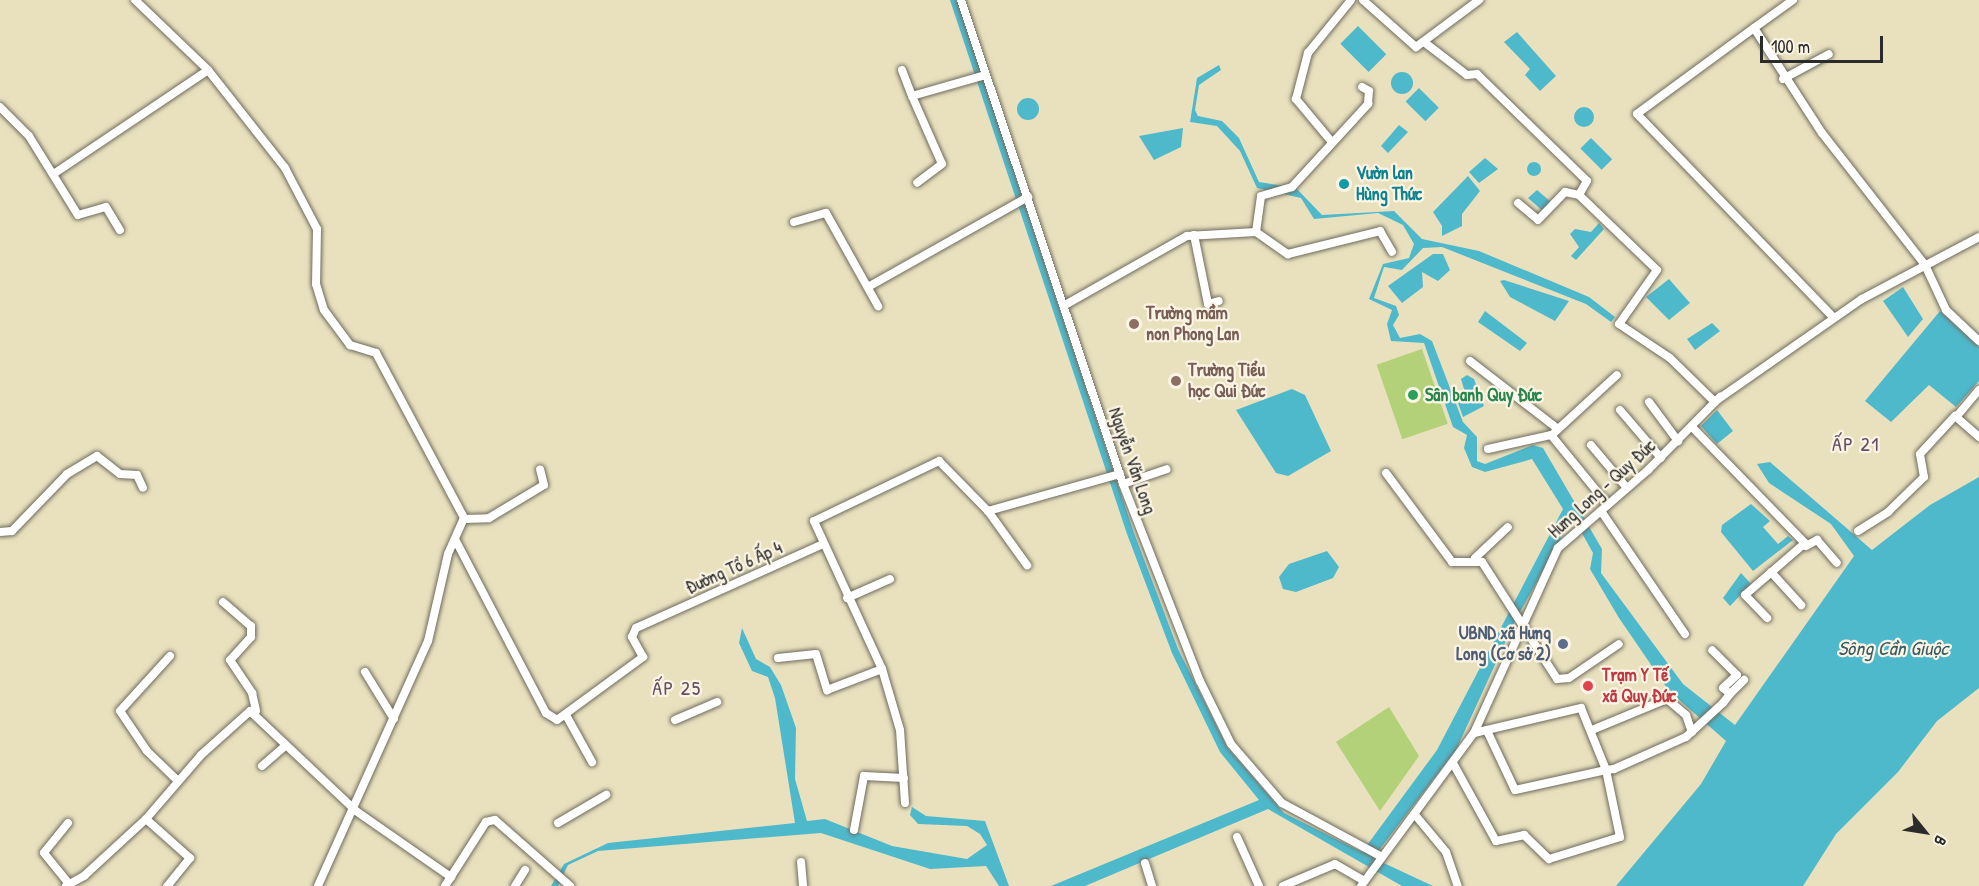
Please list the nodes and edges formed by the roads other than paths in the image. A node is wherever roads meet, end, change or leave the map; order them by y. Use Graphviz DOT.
graph roads {
  1 [pos="135,0"];
  2 [pos="961,0"];
  3 [pos="1351,0"];
  4 [pos="1363,0"];
  5 [pos="1479,0"];
  6 [pos="1793,0"];
  7 [pos="1754,28"];
  8 [pos="1424,42"];
  9 [pos="1829,54"];
  10 [pos="208,70"];
  11 [pos="902,70"];
  12 [pos="985,75"];
  13 [pos="1784,79"];
  14 [pos="1362,87"];
  15 [pos="912,96"];
  16 [pos="0,107"];
  17 [pos="1331,141"];
  18 [pos="55,173"];
  19 [pos="917,183"];
  20 [pos="1579,195"];
  21 [pos="1028,197"];
  22 [pos="1518,203"];
  23 [pos="794,222"];
  24 [pos="120,230"];
  25 [pos="1256,232"];
  26 [pos="1194,235"];
  27 [pos="1979,237"];
  28 [pos="1392,252"];
  29 [pos="1925,266"];
  30 [pos="868,287"];
  31 [pos="1219,301"];
  32 [pos="1065,305"];
  33 [pos="878,306"];
  34 [pos="1833,317"];
  35 [pos="1979,341"];
  36 [pos="1470,361"];
  37 [pos="1617,375"];
  38 [pos="1979,390"];
  39 [pos="1718,400"];
  40 [pos="1648,402"];
  41 [pos="1620,410"];
  42 [pos="1957,416"];
  43 [pos="1692,427"];
  44 [pos="1558,429"];
  45 [pos="1551,435"];
  46 [pos="1979,437"];
  47 [pos="1678,441"];
  48 [pos="1591,445"];
  49 [pos="1488,449"];
  50 [pos="1661,458"];
  51 [pos="540,469"];
  52 [pos="1167,469"];
  53 [pos="1386,473"];
  54 [pos="1120,474"];
  55 [pos="1123,484"];
  56 [pos="143,488"];
  57 [pos="1627,488"];
  58 [pos="1608,505"];
  59 [pos="1601,511"];
  60 [pos="988,512"];
  61 [pos="465,519"];
  62 [pos="1508,527"];
  63 [pos="1858,531"];
  64 [pos="0,532"];
  65 [pos="456,542"];
  66 [pos="821,545"];
  67 [pos="1806,546"];
  68 [pos="1475,558"];
  69 [pos="1837,563"];
  70 [pos="1027,565"];
  71 [pos="1771,572"];
  72 [pos="890,579"];
  73 [pos="847,598"];
  74 [pos="223,602"];
  75 [pos="1801,605"];
  76 [pos="1767,618"];
  77 [pos="1523,623"];
  78 [pos="1684,634"];
  79 [pos="1619,644"];
  80 [pos="1712,650"];
  81 [pos="170,656"];
  82 [pos="778,658"];
  83 [pos="882,669"];
  84 [pos="365,672"];
  85 [pos="1744,680"];
  86 [pos="1730,694"];
  87 [pos="717,702"];
  88 [pos="256,711"];
  89 [pos="566,716"];
  90 [pos="394,719"];
  91 [pos="675,720"];
  92 [pos="1592,730"];
  93 [pos="1692,732"];
  94 [pos="1474,733"];
  95 [pos="1488,733"];
  96 [pos="284,747"];
  97 [pos="592,762"];
  98 [pos="1454,765"];
  99 [pos="262,766"];
  100 [pos="1606,770"];
  101 [pos="904,778"];
  102 [pos="178,781"];
  103 [pos="606,795"];
  104 [pos="905,804"];
  105 [pos="356,812"];
  106 [pos="1416,816"];
  107 [pos="146,819"];
  108 [pos="68,823"];
  109 [pos="558,823"];
  110 [pos="854,831"];
  111 [pos="1237,837"];
  112 [pos="1380,857"];
  113 [pos="801,862"];
  114 [pos="1145,863"];
  115 [pos="525,870"];
  116 [pos="451,877"];
  117 [pos="1362,883"];
  118 [pos="80,884"];
  119 [pos="67,885"];
  120 [pos="167,886"];
  121 [pos="318,886"];
  122 [pos="445,886"];
  123 [pos="515,886"];
  124 [pos="570,886"];
  125 [pos="803,886"];
  126 [pos="1152,886"];
  127 [pos="1259,886"];
  128 [pos="1283,886"];
  129 [pos="1458,886"];
  1 -- 10 [label="street"];
  2 -- 12 [label="street, Nguyễn Văn Long"];
  3 -- 17 [label="street"];
  4 -- 8 [label="street"];
  5 -- 8 [label="street"];
  6 -- 7 [label="street"];
  7 -- 13 [label="street"];
  7 -- 34 [label="street"];
  8 -- 20 [label="street"];
  9 -- 13 [label="street"];
  10 -- 18 [label="street"];
  10 -- 61 [label="street"];
  11 -- 15 [label="street"];
  12 -- 15 [label="street"];
  12 -- 21 [label="street, Nguyễn Văn Long"];
  13 -- 29 [label="street"];
  14 -- 17 [label="street"];
  15 -- 19 [label="street"];
  16 -- 18 [label="street"];
  17 -- 25 [label="street"];
  18 -- 24 [label="street"];
  20 -- 22 [label="street"];
  20 -- 39 [label="street"];
  21 -- 30 [label="street"];
  21 -- 32 [label="street, Nguyễn Văn Long"];
  23 -- 30 [label="street"];
  25 -- 26 [label="street"];
  25 -- 28 [label="street"];
  26 -- 31 [label="street"];
  26 -- 32 [label="street"];
  27 -- 29 [label="street, Hưng Long - Quy Đức"];
  29 -- 34 [label="street, Hưng Long - Quy Đức"];
  29 -- 35 [label="street"];
  30 -- 33 [label="street"];
  32 -- 54 [label="street, Nguyễn Văn Long"];
  34 -- 39 [label="street, Hưng Long - Quy Đức"];
  36 -- 44 [label="street"];
  37 -- 44 [label="street"];
  38 -- 42 [label="street"];
  39 -- 43 [label="street, Hưng Long - Quy Đức"];
  40 -- 47 [label="street"];
  41 -- 50 [label="street"];
  42 -- 46 [label="street"];
  42 -- 63 [label="street"];
  43 -- 47 [label="street, Hưng Long - Quy Đức"];
  43 -- 67 [label="street"];
  44 -- 45 [label="street"];
  45 -- 49 [label="street"];
  45 -- 58 [label="street"];
  47 -- 50 [label="street, Hưng Long - Quy Đức"];
  48 -- 57 [label="street"];
  50 -- 57 [label="street, Hưng Long - Quy Đức"];
  51 -- 61 [label="street"];
  52 -- 55 [label="street"];
  53 -- 68 [label="street"];
  54 -- 55 [label="street, Nguyễn Văn Long"];
  54 -- 60 [label="street"];
  55 -- 112 [label="street, Nguyễn Văn Long"];
  56 -- 64 [label="street"];
  57 -- 58 [label="street, Hưng Long - Quy Đức"];
  58 -- 59 [label="street, Hưng Long - Quy Đức"];
  59 -- 77 [label="street, Hưng Long - Quy Đức"];
  59 -- 78 [label="street"];
  60 -- 66 [label="street"];
  60 -- 70 [label="street"];
  61 -- 65 [label="street"];
  62 -- 68 [label="street"];
  65 -- 89 [label="street"];
  65 -- 90 [label="street"];
  66 -- 73 [label="street"];
  66 -- 89 [label="street, Đường Tổ 6 Ấp 4"];
  67 -- 69 [label="street"];
  67 -- 71 [label="street"];
  68 -- 77 [label="street"];
  71 -- 75 [label="street"];
  71 -- 76 [label="street"];
  72 -- 73 [label="street"];
  73 -- 83 [label="street"];
  74 -- 88 [label="street"];
  77 -- 79 [label="street"];
  77 -- 94 [label="street, Hưng Long - Quy Đức"];
  80 -- 86 [label="street"];
  81 -- 102 [label="street"];
  82 -- 83 [label="street"];
  83 -- 101 [label="street"];
  84 -- 90 [label="street"];
  85 -- 86 [label="street"];
  86 -- 93 [label="street"];
  87 -- 91 [label="street"];
  88 -- 96 [label="street"];
  88 -- 102 [label="street"];
  89 -- 97 [label="street"];
  90 -- 105 [label="street"];
  92 -- 93 [label="street"];
  92 -- 95 [label="street"];
  92 -- 100 [label="street"];
  93 -- 100 [label="street"];
  94 -- 95 [label="street"];
  94 -- 98 [label="street, Hưng Long - Quy Đức"];
  95 -- 100 [label="street"];
  96 -- 99 [label="street"];
  96 -- 105 [label="street"];
  98 -- 100 [label="street"];
  98 -- 106 [label="street, Hưng Long - Quy Đức"];
  101 -- 104 [label="street"];
  101 -- 110 [label="street"];
  102 -- 107 [label="street"];
  103 -- 109 [label="street"];
  105 -- 116 [label="street"];
  105 -- 121 [label="street"];
  106 -- 112 [label="street, Hưng Long - Quy Đức"];
  106 -- 129 [label="street"];
  107 -- 118 [label="street"];
  107 -- 120 [label="street"];
  108 -- 119 [label="street"];
  111 -- 127 [label="street"];
  112 -- 117 [label="street, Hưng Long - Quy Đức"];
  113 -- 125 [label="street"];
  114 -- 126 [label="street"];
  115 -- 123 [label="street"];
  116 -- 122 [label="street"];
  116 -- 124 [label="street"];
  117 -- 128 [label="street"];
  118 -- 119 [label="street"];
}
